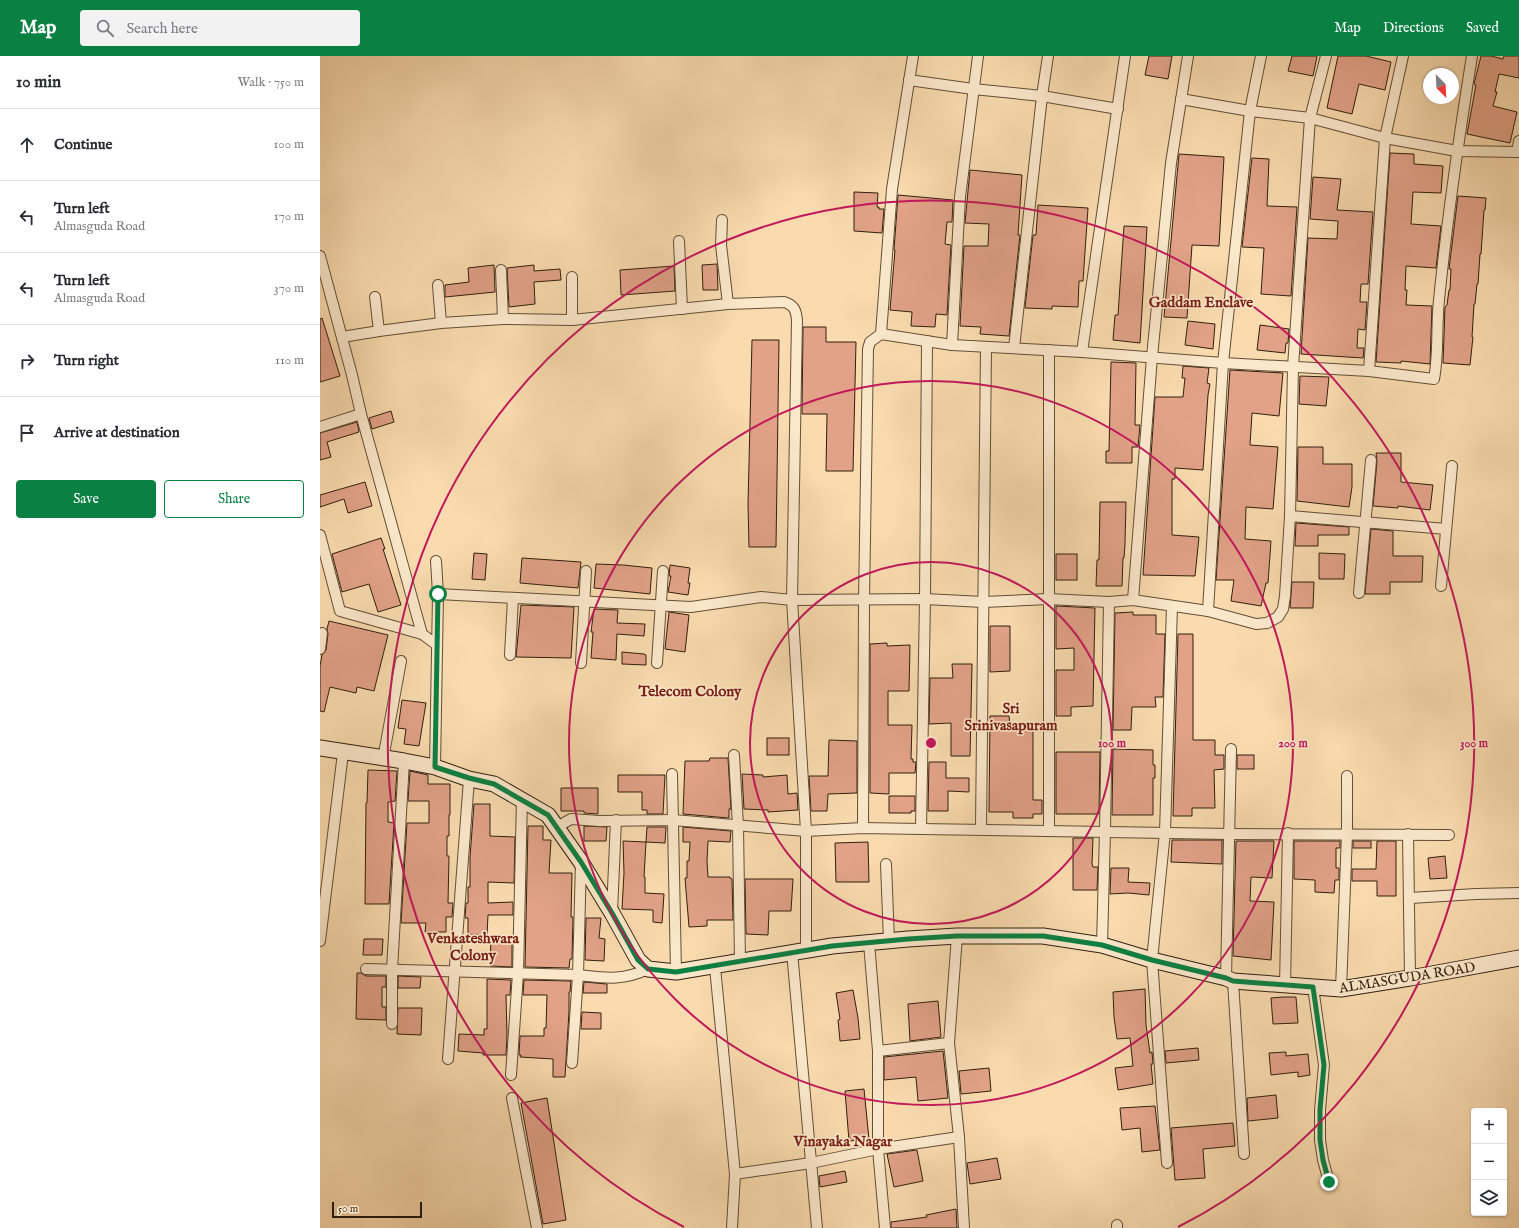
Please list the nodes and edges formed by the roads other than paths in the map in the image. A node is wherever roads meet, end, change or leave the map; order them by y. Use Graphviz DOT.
graph roads {
  1 [pos="913,56"];
  2 [pos="978,56"];
  3 [pos="1048,56"];
  4 [pos="1125,56"];
  5 [pos="1188,56"];
  6 [pos="1261,56"];
  7 [pos="1326,56"];
  8 [pos="1403,56"];
  9 [pos="1472,56"];
  10 [pos="909,80"];
  11 [pos="973,89"];
  12 [pos="1042,96"];
  13 [pos="1180,99"];
  14 [pos="1118,109"];
  15 [pos="1250,110"];
  16 [pos="1310,118"];
  17 [pos="1385,138"];
  18 [pos="1519,141"];
  19 [pos="1457,151"];
  20 [pos="1518,152"];
  21 [pos="722,220"];
  22 [pos="679,241"];
  23 [pos="320,256"];
  24 [pos="501,270"];
  25 [pos="572,277"];
  26 [pos="438,285"];
  27 [pos="376,297"];
  28 [pos="728,304"];
  29 [pos="682,309"];
  30 [pos="503,319"];
  31 [pos="572,320"];
  32 [pos="441,323"];
  33 [pos="379,331"];
  34 [pos="881,334"];
  35 [pos="342,337"];
  36 [pos="927,342"];
  37 [pos="952,344"];
  38 [pos="986,347"];
  39 [pos="1014,348"];
  40 [pos="1049,350"];
  41 [pos="1082,352"];
  42 [pos="1152,357"];
  43 [pos="1223,363"];
  44 [pos="1293,367"];
  45 [pos="1369,371"];
  46 [pos="361,414"];
  47 [pos="320,427"];
  48 [pos="1371,460"];
  49 [pos="1452,466"];
  50 [pos="1290,516"];
  51 [pos="1366,522"];
  52 [pos="1446,529"];
  53 [pos="320,535"];
  54 [pos="436,561"];
  55 [pos="586,571"];
  56 [pos="663,571"];
  57 [pos="1441,586"];
  58 [pos="1359,593"];
  59 [pos="438,594"];
  60 [pos="513,598"];
  61 [pos="926,599"];
  62 [pos="1048,599"];
  63 [pos="792,600"];
  64 [pos="864,600"];
  65 [pos="1133,600"];
  66 [pos="584,602"];
  67 [pos="983,602"];
  68 [pos="1109,602"];
  69 [pos="661,606"];
  70 [pos="1172,606"];
  71 [pos="1208,611"];
  72 [pos="322,633"];
  73 [pos="422,634"];
  74 [pos="437,645"];
  75 [pos="320,649"];
  76 [pos="510,655"];
  77 [pos="401,661"];
  78 [pos="657,663"];
  79 [pos="581,664"];
  80 [pos="320,748"];
  81 [pos="1231,749"];
  82 [pos="343,753"];
  83 [pos="734,755"];
  84 [pos="383,758"];
  85 [pos="404,761"];
  86 [pos="435,767"];
  87 [pos="672,774"];
  88 [pos="1346,776"];
  89 [pos="469,778"];
  90 [pos="522,798"];
  91 [pos="616,820"];
  92 [pos="674,820"];
  93 [pos="738,826"];
  94 [pos="558,827"];
  95 [pos="863,828"];
  96 [pos="921,829"];
  97 [pos="981,829"];
  98 [pos="1049,830"];
  99 [pos="806,831"];
  100 [pos="1105,831"];
  101 [pos="1165,832"];
  102 [pos="1288,833"];
  103 [pos="1229,834"];
  104 [pos="1347,834"];
  105 [pos="1408,834"];
  106 [pos="1449,835"];
  107 [pos="581,862"];
  108 [pos="886,864"];
  109 [pos="1519,893"];
  110 [pos="1410,898"];
  111 [pos="612,913"];
  112 [pos="957,936"];
  113 [pos="320,941"];
  114 [pos="888,941"];
  115 [pos="869,943"];
  116 [pos="1102,945"];
  117 [pos="799,951"];
  118 [pos="1519,958"];
  119 [pos="1152,960"];
  120 [pos="740,962"];
  121 [pos="715,966"];
  122 [pos="366,969"];
  123 [pos="648,969"];
  124 [pos="392,970"];
  125 [pos="454,972"];
  126 [pos="676,972"];
  127 [pos="518,973"];
  128 [pos="578,975"];
  129 [pos="1410,978"];
  130 [pos="1229,980"];
  131 [pos="1285,986"];
  132 [pos="1313,987"];
  133 [pos="1341,989"];
  134 [pos="392,1024"];
  135 [pos="949,1043"];
  136 [pos="878,1051"];
  137 [pos="448,1058"];
  138 [pos="572,1063"];
  139 [pos="511,1075"];
  140 [pos="512,1098"];
  141 [pos="959,1137"];
  142 [pos="878,1149"];
  143 [pos="1244,1154"];
  144 [pos="810,1162"];
  145 [pos="1167,1163"];
  146 [pos="735,1174"];
  147 [pos="1329,1182"];
  148 [pos="537,1228"];
  149 [pos="732,1228"];
  150 [pos="816,1228"];
  151 [pos="885,1228"];
  152 [pos="964,1228"];
  1 -- 10 [label="street"];
  2 -- 11 [label="street"];
  3 -- 12 [label="street"];
  4 -- 14 [label="street"];
  5 -- 13 [label="street"];
  6 -- 15 [label="street"];
  7 -- 16 [label="street"];
  8 -- 17 [label="street"];
  9 -- 19 [label="street"];
  10 -- 11 [label="street"];
  10 -- 34 [label="street"];
  11 -- 12 [label="street"];
  11 -- 37 [label="street"];
  12 -- 14 [label="street"];
  12 -- 39 [label="street"];
  13 -- 15 [label="street"];
  13 -- 42 [label="street"];
  14 -- 41 [label="street"];
  15 -- 16 [label="street"];
  15 -- 43 [label="street"];
  16 -- 17 [label="street"];
  16 -- 44 [label="street"];
  17 -- 19 [label="street"];
  17 -- 45 [label="street"];
  18 -- 20 [label="street"];
  19 -- 20 [label="street"];
  19 -- 45 [label="street"];
  21 -- 28 [label="street"];
  22 -- 29 [label="street"];
  23 -- 35 [label="street"];
  24 -- 30 [label="street"];
  25 -- 31 [label="street"];
  26 -- 32 [label="street"];
  27 -- 33 [label="street"];
  28 -- 29 [label="street"];
  28 -- 63 [label="street"];
  29 -- 31 [label="street"];
  30 -- 31 [label="street"];
  30 -- 32 [label="street"];
  32 -- 33 [label="street"];
  33 -- 35 [label="street"];
  34 -- 36 [label="street"];
  34 -- 64 [label="street"];
  35 -- 46 [label="street"];
  36 -- 37 [label="street"];
  36 -- 61 [label="street"];
  37 -- 38 [label="street"];
  38 -- 39 [label="street"];
  38 -- 67 [label="street"];
  39 -- 40 [label="street"];
  40 -- 41 [label="street"];
  40 -- 62 [label="street"];
  41 -- 42 [label="street"];
  42 -- 43 [label="street"];
  42 -- 65 [label="street"];
  43 -- 44 [label="street"];
  43 -- 71 [label="street"];
  44 -- 45 [label="street"];
  44 -- 50 [label="street"];
  46 -- 47 [label="street"];
  46 -- 73 [label="street"];
  48 -- 51 [label="street"];
  49 -- 52 [label="street"];
  50 -- 51 [label="street"];
  50 -- 71 [label="street"];
  51 -- 52 [label="street"];
  51 -- 58 [label="street"];
  52 -- 57 [label="street"];
  53 -- 73 [label="street"];
  54 -- 59 [label="street"];
  55 -- 66 [label="street"];
  56 -- 69 [label="street"];
  59 -- 60 [label="street"];
  59 -- 74 [label="street"];
  60 -- 66 [label="street"];
  60 -- 76 [label="street"];
  61 -- 64 [label="street"];
  61 -- 67 [label="street"];
  61 -- 96 [label="street"];
  62 -- 67 [label="street"];
  62 -- 68 [label="street"];
  62 -- 98 [label="street"];
  63 -- 64 [label="street"];
  63 -- 69 [label="street"];
  63 -- 99 [label="street"];
  64 -- 95 [label="street"];
  65 -- 68 [label="street"];
  65 -- 70 [label="street"];
  66 -- 69 [label="street"];
  66 -- 79 [label="street"];
  67 -- 97 [label="street"];
  68 -- 100 [label="street"];
  69 -- 78 [label="street"];
  70 -- 71 [label="street"];
  70 -- 101 [label="street"];
  72 -- 75 [label="street"];
  73 -- 74 [label="street"];
  74 -- 86 [label="street"];
  77 -- 84 [label="street"];
  80 -- 82 [label="street"];
  81 -- 103 [label="street"];
  82 -- 84 [label="street"];
  82 -- 113 [label="street"];
  83 -- 93 [label="street"];
  84 -- 85 [label="street"];
  85 -- 86 [label="street"];
  85 -- 124 [label="street"];
  86 -- 89 [label="street"];
  87 -- 92 [label="street"];
  88 -- 104 [label="street"];
  89 -- 90 [label="street"];
  89 -- 125 [label="street"];
  90 -- 94 [label="street"];
  90 -- 127 [label="street"];
  91 -- 92 [label="street"];
  91 -- 94 [label="street"];
  91 -- 111 [label="street"];
  92 -- 93 [label="street"];
  92 -- 126 [label="street"];
  93 -- 99 [label="street"];
  93 -- 120 [label="street"];
  94 -- 107 [label="street"];
  95 -- 96 [label="street"];
  95 -- 99 [label="street"];
  96 -- 97 [label="street"];
  97 -- 98 [label="street"];
  98 -- 100 [label="street"];
  99 -- 117 [label="street"];
  100 -- 101 [label="street"];
  100 -- 116 [label="street"];
  101 -- 103 [label="street"];
  101 -- 119 [label="street"];
  102 -- 103 [label="street"];
  102 -- 104 [label="street"];
  102 -- 131 [label="street"];
  103 -- 130 [label="street"];
  104 -- 105 [label="street"];
  104 -- 133 [label="street"];
  105 -- 106 [label="street"];
  105 -- 110 [label="street"];
  107 -- 111 [label="street"];
  107 -- 128 [label="street"];
  108 -- 114 [label="street"];
  109 -- 110 [label="street"];
  110 -- 129 [label="street"];
  111 -- 123 [label="street"];
  112 -- 114 [label="street, ALMASGUDA ROAD"];
  112 -- 116 [label="street, ALMASGUDA ROAD"];
  112 -- 135 [label="street"];
  114 -- 115 [label="street, ALMASGUDA ROAD"];
  115 -- 117 [label="street, ALMASGUDA ROAD"];
  115 -- 136 [label="street"];
  116 -- 119 [label="street, ALMASGUDA ROAD"];
  117 -- 120 [label="street, ALMASGUDA ROAD"];
  117 -- 144 [label="street"];
  118 -- 129 [label="street, ALMASGUDA ROAD"];
  119 -- 130 [label="street, ALMASGUDA ROAD"];
  119 -- 145 [label="street"];
  120 -- 121 [label="street, ALMASGUDA ROAD"];
  121 -- 126 [label="street, ALMASGUDA ROAD"];
  121 -- 146 [label="street"];
  122 -- 124 [label="street"];
  123 -- 126 [label="street, ALMASGUDA ROAD"];
  123 -- 128 [label="street"];
  124 -- 125 [label="street"];
  124 -- 134 [label="street"];
  125 -- 127 [label="street"];
  125 -- 137 [label="street"];
  127 -- 128 [label="street"];
  127 -- 139 [label="street"];
  128 -- 138 [label="street"];
  129 -- 133 [label="street, ALMASGUDA ROAD"];
  130 -- 131 [label="street, ALMASGUDA ROAD"];
  130 -- 143 [label="street"];
  131 -- 132 [label="street, ALMASGUDA ROAD"];
  132 -- 133 [label="street, ALMASGUDA ROAD"];
  132 -- 147 [label="street"];
  135 -- 136 [label="street"];
  135 -- 141 [label="street"];
  136 -- 142 [label="street"];
  140 -- 148 [label="street"];
  141 -- 142 [label="street"];
  141 -- 152 [label="street"];
  142 -- 144 [label="street"];
  142 -- 151 [label="street"];
  144 -- 146 [label="street"];
  144 -- 150 [label="street"];
  146 -- 149 [label="street"];
}
